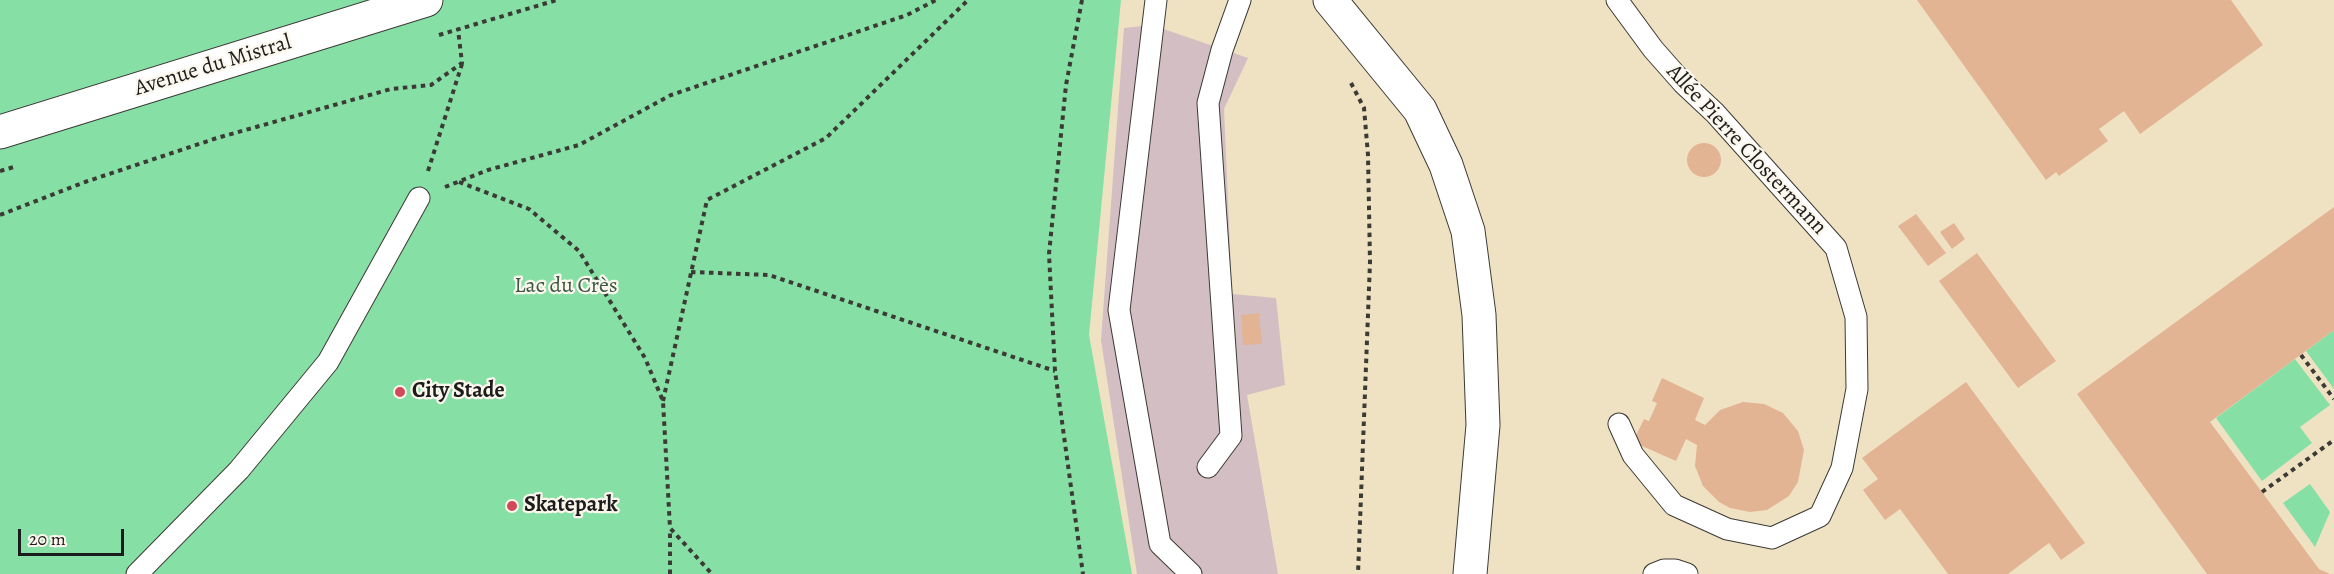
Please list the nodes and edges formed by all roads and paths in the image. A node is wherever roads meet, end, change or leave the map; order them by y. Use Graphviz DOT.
graph roads {
  1 [pos="426,0"];
  2 [pos="936,0"];
  3 [pos="968,0"];
  4 [pos="1082,0"];
  5 [pos="1156,0"];
  6 [pos="1240,0"];
  7 [pos="1330,0"];
  8 [pos="1617,0"];
  9 [pos="458,29"];
  10 [pos="462,63"];
  11 [pos="1349,80"];
  12 [pos="0,132"];
  13 [pos="458,182"];
  14 [pos="419,198"];
  15 [pos="0,215"];
  16 [pos="691,272"];
  17 [pos="2301,355"];
  18 [pos="1055,371"];
  19 [pos="2334,399"];
  20 [pos="663,401"];
  21 [pos="1619,424"];
  22 [pos="2334,441"];
  23 [pos="1208,467"];
  24 [pos="2262,492"];
  25 [pos="670,528"];
  26 [pos="137,574"];
  27 [pos="670,574"];
  28 [pos="712,574"];
  29 [pos="1083,574"];
  30 [pos="1191,574"];
  31 [pos="1358,574"];
  32 [pos="1470,574"];
  33 [pos="1654,574"];
  34 [pos="1686,574"];
  1 -- 12 [label="street, Avenue du Mistral"];
  2 -- 13 [label="path"];
  3 -- 16 [label="path"];
  4 -- 18 [label="path"];
  5 -- 30 [label="lane"];
  6 -- 23 [label="lane"];
  7 -- 32 [label="street"];
  8 -- 21 [label="lane, Allée Pierre Clostermann"];
  9 -- 10 [label="path"];
  10 -- 14 [label="path"];
  10 -- 15 [label="path"];
  11 -- 31 [label="path"];
  13 -- 14 [label="path"];
  13 -- 20 [label="path"];
  14 -- 26 [label="lane"];
  16 -- 18 [label="path"];
  16 -- 20 [label="path"];
  17 -- 19 [label="path"];
  18 -- 29 [label="path"];
  20 -- 25 [label="path"];
  22 -- 24 [label="path"];
  25 -- 27 [label="path"];
  25 -- 28 [label="path"];
  33 -- 34 [label="lane"];
}
